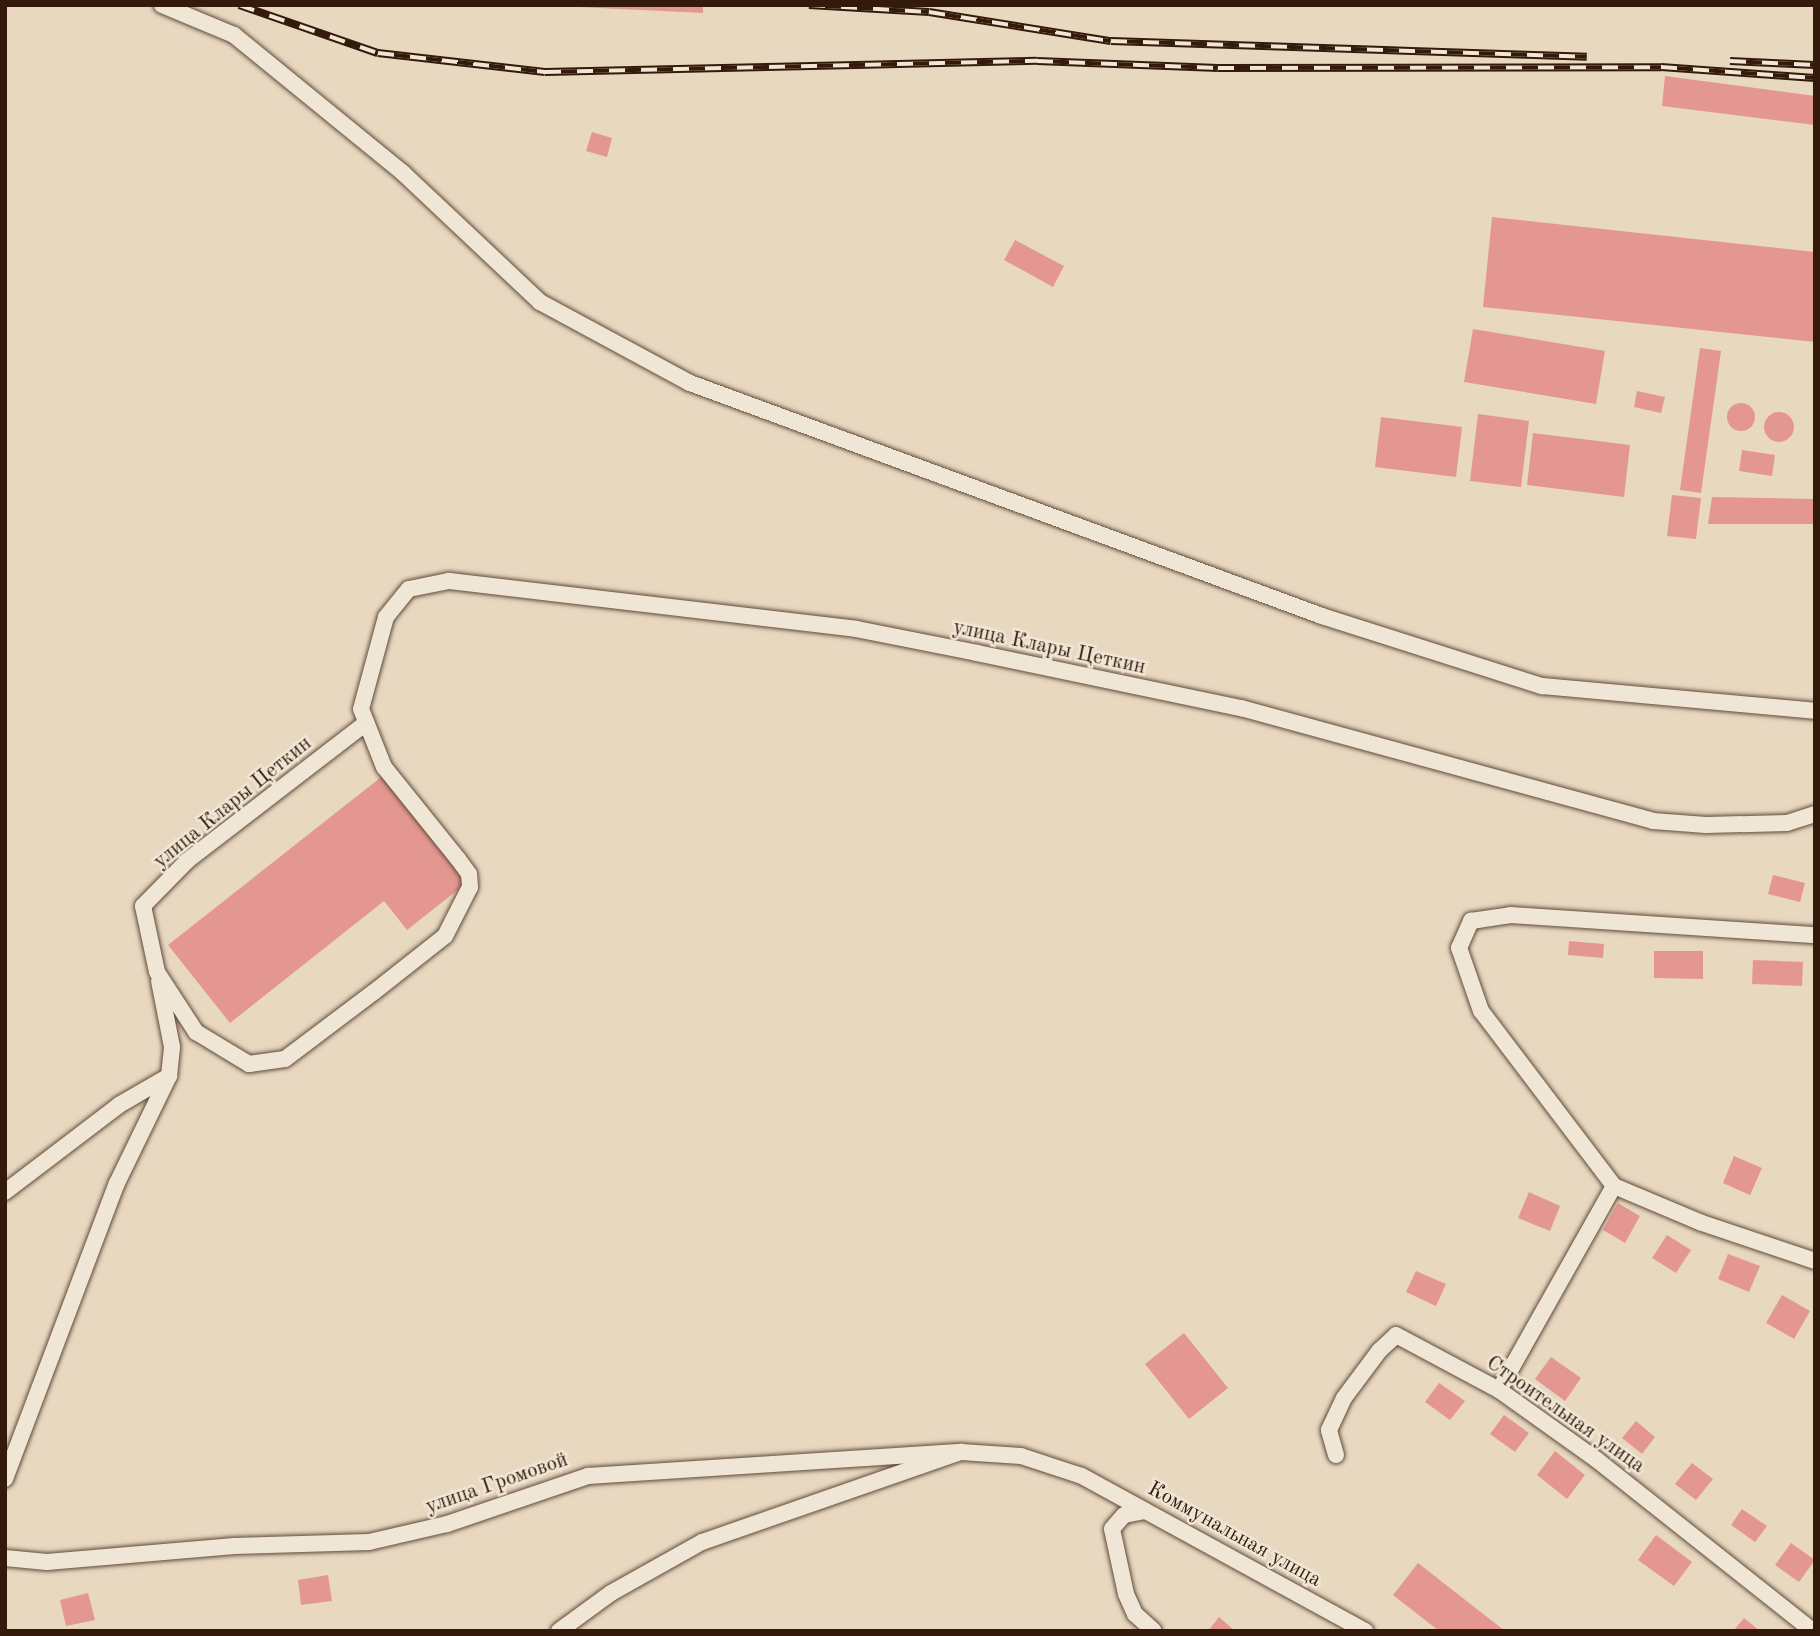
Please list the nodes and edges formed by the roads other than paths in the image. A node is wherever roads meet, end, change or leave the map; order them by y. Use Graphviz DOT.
graph roads {
  1 [pos="162,5"];
  2 [pos="1815,711"];
  3 [pos="366,723"];
  4 [pos="1815,814"];
  5 [pos="1815,935"];
  6 [pos="157,972"];
  7 [pos="169,1076"];
  8 [pos="1614,1186"];
  9 [pos="5,1192"];
  10 [pos="1815,1261"];
  11 [pos="1499,1390"];
  12 [pos="961,1452"];
  13 [pos="1336,1455"];
  14 [pos="1082,1476"];
  15 [pos="5,1479"];
  16 [pos="1146,1511"];
  17 [pos="5,1558"];
  18 [pos="559,1631"];
  19 [pos="1154,1631"];
  20 [pos="1365,1631"];
  21 [pos="1813,1631"];
  1 -- 2 [label="street"];
  3 -- 4 [label="street, улица Клары Цеткин"];
  3 -- 6 [label="street, улица Клары Цеткин"];
  3 -- 6 [label="street, улица Клары Цеткин"];
  5 -- 8 [label="street"];
  6 -- 7 [label="street"];
  7 -- 9 [label="street"];
  7 -- 15 [label="street"];
  8 -- 10 [label="street"];
  8 -- 11 [label="street"];
  11 -- 13 [label="street, Строительная улица"];
  11 -- 21 [label="street, Строительная улица"];
  12 -- 14 [label="street, улица Громовой"];
  12 -- 17 [label="street, улица Громовой"];
  12 -- 18 [label="street"];
  14 -- 16 [label="street, Коммунальная улица"];
  16 -- 19 [label="street"];
  16 -- 20 [label="street, Коммунальная улица"];
}
